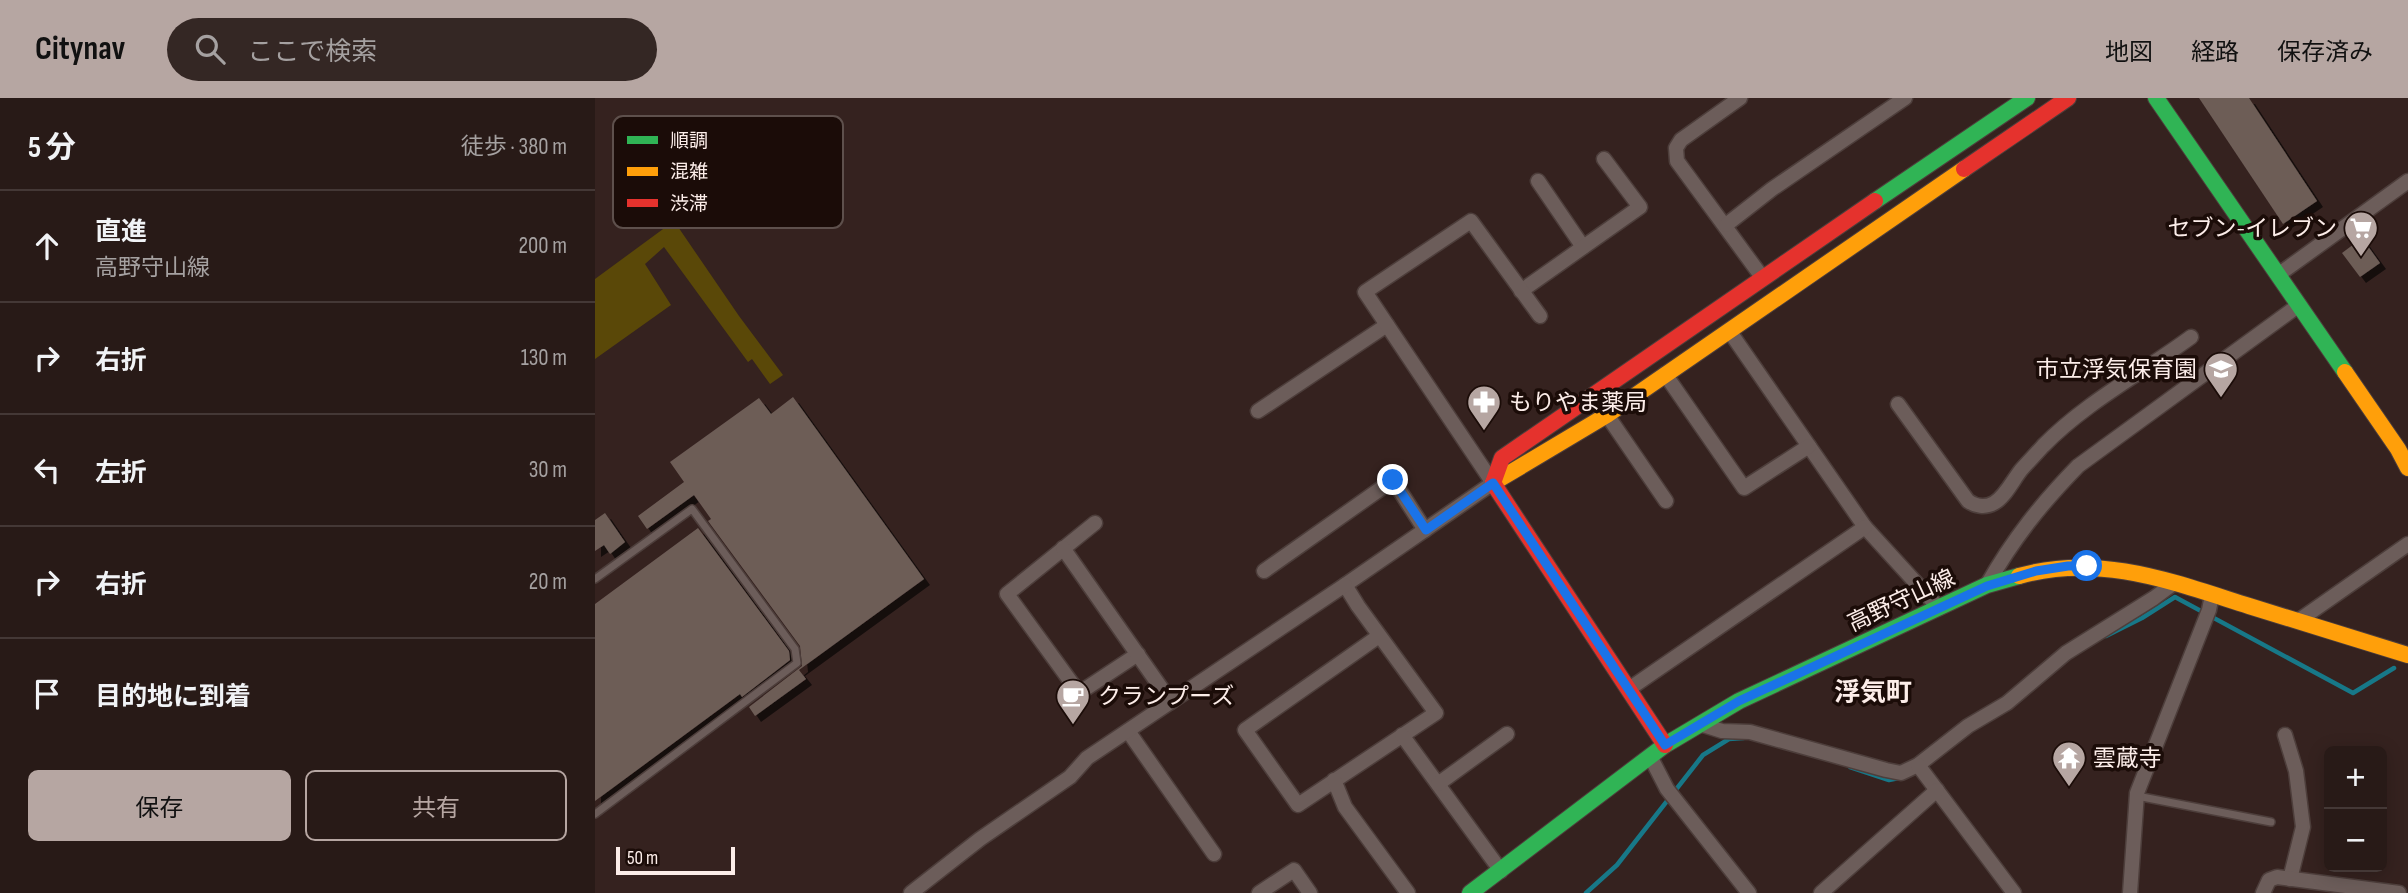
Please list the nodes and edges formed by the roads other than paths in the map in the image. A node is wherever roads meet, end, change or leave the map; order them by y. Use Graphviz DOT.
graph roads {
  1 [pos="1740,98"];
  2 [pos="1905,98"];
  3 [pos="2027,98"];
  4 [pos="2068,98"];
  5 [pos="2156,98"];
  6 [pos="1604,159"];
  7 [pos="1538,181"];
  8 [pos="2408,181"];
  9 [pos="1725,225"];
  10 [pos="1583,247"];
  11 [pos="2278,275"];
  12 [pos="1762,276"];
  13 [pos="1521,291"];
  14 [pos="1726,302"];
  15 [pos="2298,305"];
  16 [pos="1540,316"];
  17 [pos="1387,325"];
  18 [pos="1735,328"];
  19 [pos="2191,337"];
  20 [pos="1665,374"];
  21 [pos="1898,404"];
  22 [pos="1258,411"];
  23 [pos="1607,415"];
  24 [pos="1809,446"];
  25 [pos="2408,468"];
  26 [pos="1493,483"];
  27 [pos="1666,501"];
  28 [pos="1095,523"];
  29 [pos="1864,527"];
  30 [pos="1426,530"];
  31 [pos="2408,544"];
  32 [pos="1063,548"];
  33 [pos="1264,571"];
  34 [pos="595,579"];
  35 [pos="2174,583"];
  36 [pos="1345,585"];
  37 [pos="1987,586"];
  38 [pos="1939,608"];
  39 [pos="2209,608"];
  40 [pos="2298,621"];
  41 [pos="1379,636"];
  42 [pos="1138,654"];
  43 [pos="2408,655"];
  44 [pos="1629,689"];
  45 [pos="1171,702"];
  46 [pos="1700,724"];
  47 [pos="1128,731"];
  48 [pos="1507,734"];
  49 [pos="1402,735"];
  50 [pos="2285,735"];
  51 [pos="1665,745"];
  52 [pos="1651,758"];
  53 [pos="1921,769"];
  54 [pos="1334,780"];
  55 [pos="1438,784"];
  56 [pos="1937,790"];
  57 [pos="2137,796"];
  58 [pos="595,814"];
  59 [pos="2271,822"];
  60 [pos="1214,854"];
  61 [pos="1501,871"];
  62 [pos="2290,879"];
  63 [pos="911,893"];
  64 [pos="1259,893"];
  65 [pos="1310,893"];
  66 [pos="1408,893"];
  67 [pos="1470,893"];
  68 [pos="1749,893"];
  69 [pos="1821,893"];
  70 [pos="2014,893"];
  71 [pos="2130,893"];
  72 [pos="2263,893"];
  73 [pos="2399,893"];
  1 -- 9 [label="street"];
  2 -- 9 [label="street"];
  3 -- 12 [label="street"];
  4 -- 18 [label="street"];
  5 -- 11 [label="street"];
  6 -- 10 [label="street"];
  7 -- 10 [label="street"];
  8 -- 11 [label="street"];
  9 -- 12 [label="street"];
  10 -- 13 [label="street"];
  11 -- 15 [label="street"];
  12 -- 14 [label="street"];
  13 -- 16 [label="street"];
  13 -- 17 [label="street"];
  14 -- 18 [label="street"];
  14 -- 26 [label="street"];
  15 -- 25 [label="street"];
  15 -- 37 [label="street"];
  17 -- 22 [label="street"];
  17 -- 26 [label="street"];
  18 -- 20 [label="street"];
  18 -- 24 [label="street"];
  19 -- 21 [label="street"];
  20 -- 23 [label="street"];
  20 -- 24 [label="street"];
  23 -- 26 [label="street"];
  23 -- 27 [label="street"];
  24 -- 29 [label="street"];
  26 -- 30 [label="street"];
  26 -- 44 [label="street"];
  28 -- 32 [label="street"];
  29 -- 38 [label="street"];
  29 -- 44 [label="street"];
  30 -- 33 [label="street"];
  30 -- 36 [label="street"];
  31 -- 40 [label="street"];
  32 -- 42 [label="street"];
  32 -- 42 [label="street"];
  34 -- 58 [label="lane"];
  35 -- 37 [label="street, 高野守山線"];
  35 -- 39 [label="street, 高野守山線"];
  35 -- 53 [label="street"];
  36 -- 41 [label="street"];
  36 -- 45 [label="street"];
  37 -- 38 [label="street, 高野守山線"];
  38 -- 46 [label="street, 高野守山線"];
  39 -- 40 [label="street, 高野守山線"];
  39 -- 57 [label="street"];
  40 -- 43 [label="street, 高野守山線"];
  41 -- 49 [label="street"];
  41 -- 54 [label="street"];
  42 -- 45 [label="street"];
  44 -- 51 [label="street"];
  45 -- 47 [label="street"];
  46 -- 51 [label="street, 高野守山線"];
  46 -- 53 [label="street"];
  47 -- 60 [label="street"];
  47 -- 63 [label="street"];
  48 -- 55 [label="street"];
  49 -- 54 [label="street"];
  49 -- 55 [label="street"];
  50 -- 62 [label="street"];
  51 -- 52 [label="street, 高野守山線"];
  52 -- 61 [label="street, 高野守山線"];
  52 -- 68 [label="street"];
  53 -- 56 [label="street"];
  54 -- 66 [label="street"];
  55 -- 61 [label="street"];
  56 -- 69 [label="street"];
  56 -- 70 [label="street"];
  57 -- 59 [label="lane"];
  57 -- 71 [label="street"];
  61 -- 67 [label="street, 高野守山線"];
  62 -- 72 [label="street"];
  62 -- 73 [label="street"];
  64 -- 65 [label="street"];
}
